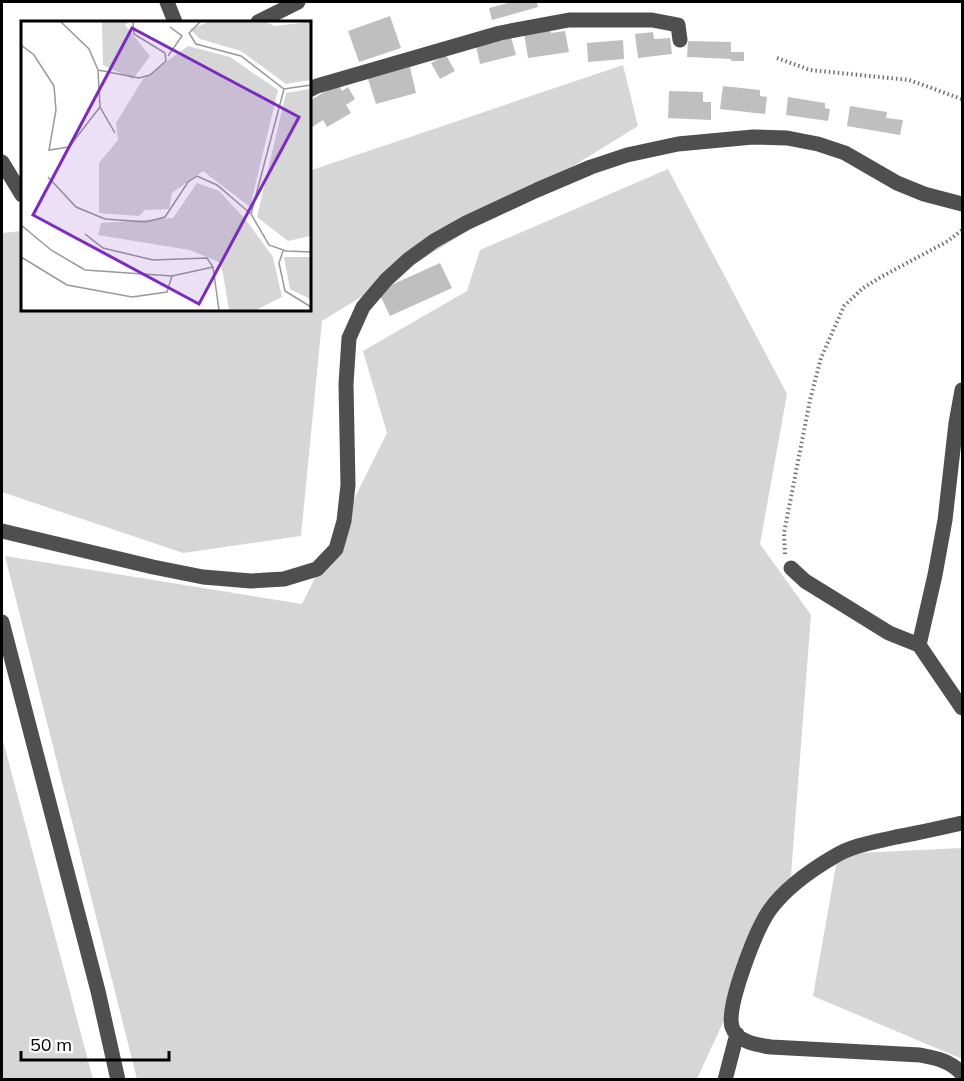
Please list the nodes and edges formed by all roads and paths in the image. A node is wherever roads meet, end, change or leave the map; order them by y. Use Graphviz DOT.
graph roads {
  1 [pos="167,2"];
  2 [pos="298,2"];
  3 [pos="175,21"];
  4 [pos="260,21"];
  5 [pos="680,40"];
  6 [pos="777,57"];
  7 [pos="310,90"];
  8 [pos="963,99"];
  9 [pos="2,162"];
  10 [pos="21,193"];
  11 [pos="963,204"];
  12 [pos="963,230"];
  13 [pos="963,390"];
  14 [pos="2,531"];
  15 [pos="791,568"];
  16 [pos="2,622"];
  17 [pos="919,645"];
  18 [pos="963,708"];
  19 [pos="963,823"];
  20 [pos="737,1034"];
  21 [pos="963,1074"];
  22 [pos="118,1080"];
  23 [pos="725,1080"];
  1 -- 3 [label="street"];
  2 -- 4 [label="street"];
  5 -- 7 [label="street"];
  6 -- 8 [label="path"];
  9 -- 10 [label="street"];
  11 -- 14 [label="street"];
  12 -- 15 [label="path"];
  13 -- 17 [label="street"];
  15 -- 17 [label="street"];
  16 -- 22 [label="street"];
  17 -- 18 [label="street"];
  19 -- 20 [label="street"];
  20 -- 21 [label="street"];
  20 -- 23 [label="street"];
}
